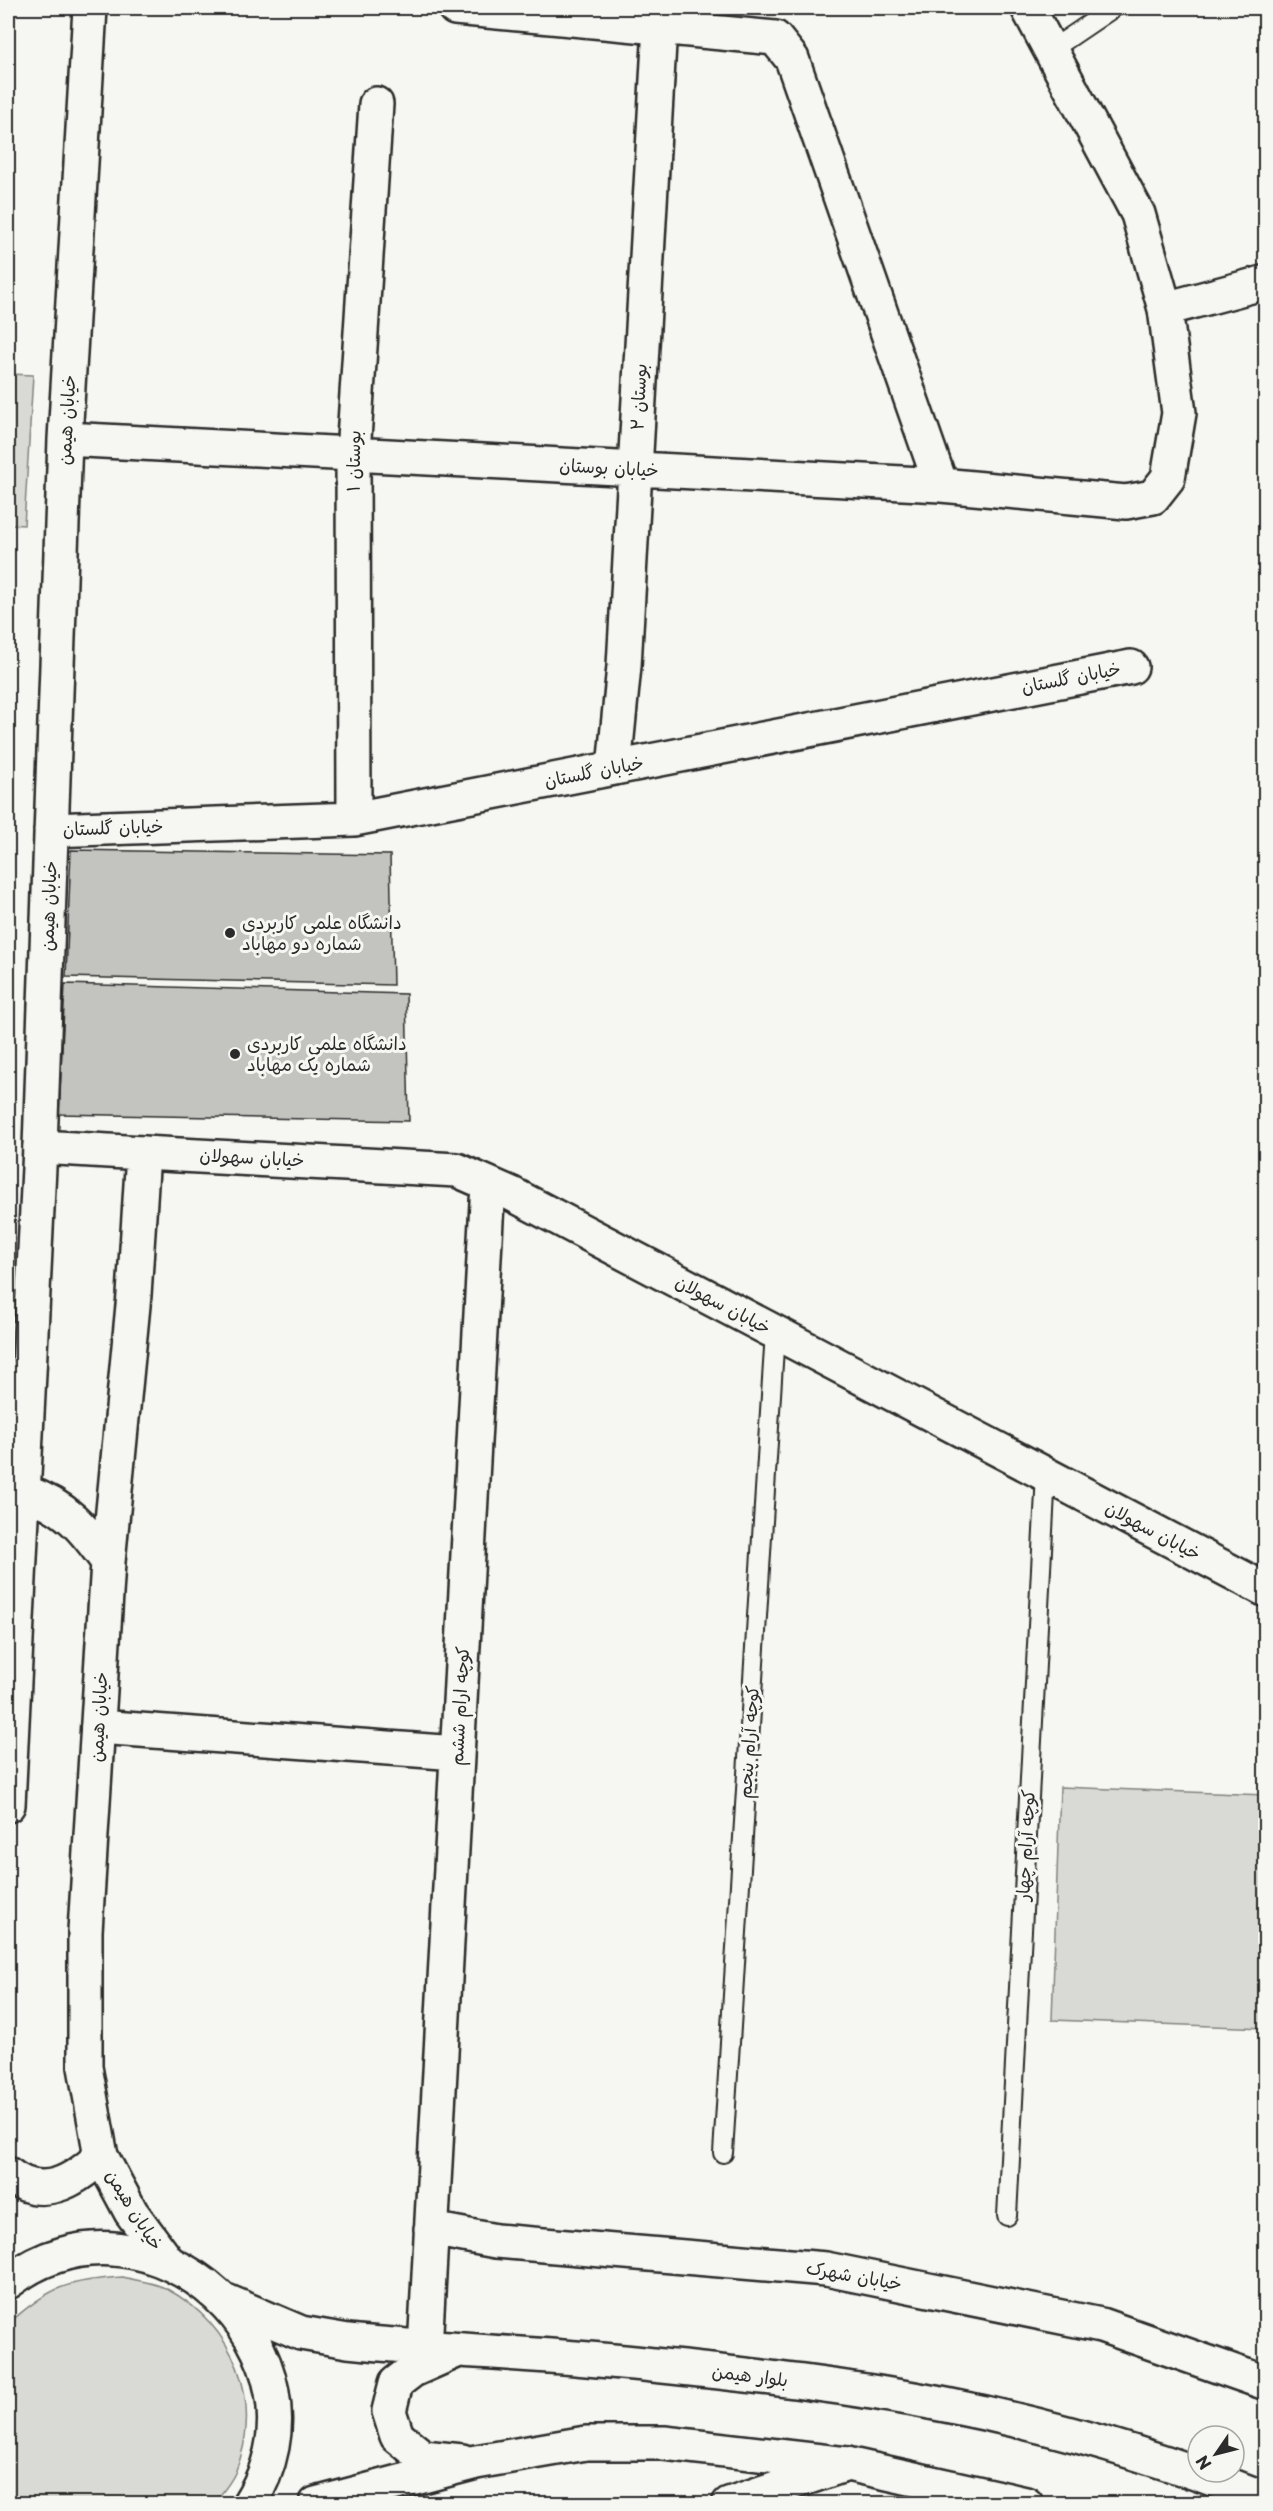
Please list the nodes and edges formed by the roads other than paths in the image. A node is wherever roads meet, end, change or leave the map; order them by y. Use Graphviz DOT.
graph roads {
  1 [pos="90,8"];
  2 [pos="455,8"];
  3 [pos="1028,8"];
  4 [pos="1113,8"];
  5 [pos="660,17"];
  6 [pos="1051,50"];
  7 [pos="376,104"];
  8 [pos="1266,282"];
  9 [pos="1166,309"];
  10 [pos="65,439"];
  11 [pos="353,454"];
  12 [pos="635,469"];
  13 [pos="941,485"];
  14 [pos="1131,667"];
  15 [pos="614,768"];
  16 [pos="354,819"];
  17 [pos="51,830"];
  18 [pos="40,1147"];
  19 [pos="143,1153"];
  20 [pos="488,1184"];
  21 [pos="775,1332"];
  22 [pos="1046,1474"];
  23 [pos="16,1492"];
  24 [pos="108,1562"];
  25 [pos="1266,1590"];
  26 [pos="98,1727"];
  27 [pos="457,1753"];
  28 [pos="8,1804"];
  29 [pos="723,2152"];
  30 [pos="101,2156"];
  31 [pos="8,2174"];
  32 [pos="1007,2216"];
  33 [pos="431,2229"];
  34 [pos="168,2262"];
  35 [pos="8,2282"];
  36 [pos="226,2301"];
  37 [pos="440,2350"];
  38 [pos="1266,2383"];
  39 [pos="477,2462"];
  40 [pos="847,2464"];
  41 [pos="1266,2499"];
  42 [pos="249,2504"];
  43 [pos="316,2504"];
  44 [pos="729,2504"];
  45 [pos="1026,2504"];
  1 -- 10 [label="street, خیابان هیمن"];
  2 -- 5 [label="street"];
  3 -- 6 [label="street"];
  4 -- 6 [label="lane"];
  5 -- 12 [label="street, بوستان ۲"];
  5 -- 13 [label="street"];
  6 -- 9 [label="street"];
  7 -- 11 [label="street, بوستان ۱"];
  8 -- 9 [label="street"];
  9 -- 13 [label="street, خیابان بوستان"];
  10 -- 11 [label="street, خیابان بوستان"];
  10 -- 17 [label="street, خیابان هیمن"];
  11 -- 12 [label="street, خیابان بوستان"];
  11 -- 16 [label="street, بوستان ۱"];
  12 -- 13 [label="street, خیابان بوستان"];
  12 -- 15 [label="street, بوستان ۲"];
  14 -- 15 [label="street, خیابان گلستان"];
  15 -- 16 [label="street, خیابان گلستان"];
  16 -- 17 [label="street, خیابان گلستان"];
  17 -- 18 [label="street, خیابان هیمن"];
  18 -- 19 [label="street, خیابان سهولان"];
  18 -- 23 [label="street, خیابان هیمن"];
  19 -- 20 [label="street, خیابان سهولان"];
  19 -- 24 [label="street, خیابان هیمن"];
  20 -- 21 [label="street, خیابان سهولان"];
  20 -- 27 [label="street, کوچه ارام ششم"];
  21 -- 22 [label="street, خیابان سهولان"];
  21 -- 29 [label="lane, کوچه آرام پنجم"];
  22 -- 25 [label="street, خیابان سهولان"];
  22 -- 32 [label="lane, کوچه آرام چهار"];
  23 -- 24 [label="street"];
  23 -- 28 [label="street, خیابان هیمن"];
  24 -- 26 [label="street, خیابان هیمن"];
  26 -- 27 [label="street"];
  26 -- 30 [label="street, خیابان هیمن"];
  27 -- 33 [label="street, کوچه ارام ششم"];
  30 -- 31 [label="street"];
  30 -- 34 [label="street, خیابان هیمن"];
  33 -- 37 [label="street, کوچه ارام ششم"];
  33 -- 38 [label="street, خیابان شهرک"];
  34 -- 35 [label="street"];
  34 -- 36 [label="street"];
  36 -- 37 [label="street, بلوار هیمن"];
  36 -- 42 [label="street"];
  37 -- 39 [label="street"];
  37 -- 41 [label="street, بلوار هیمن"];
  39 -- 40 [label="street"];
  39 -- 43 [label="street"];
  40 -- 44 [label="street"];
  40 -- 45 [label="street"];
}
